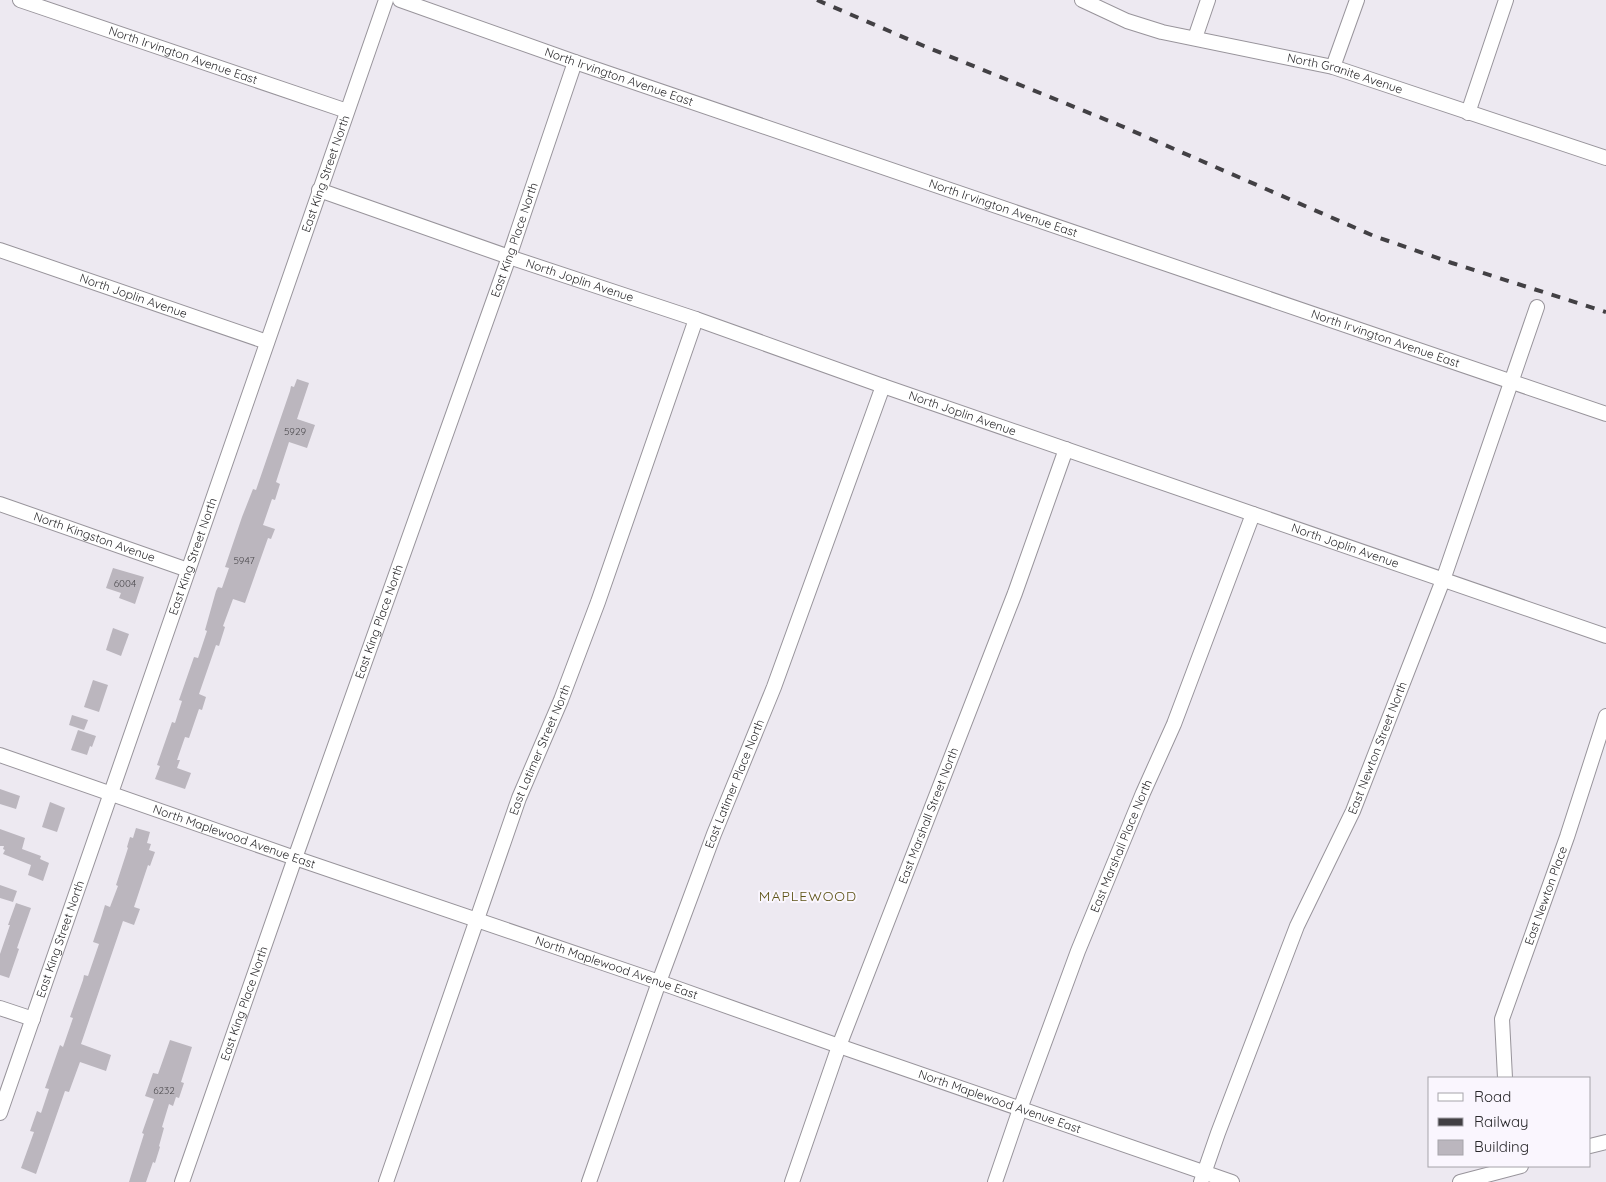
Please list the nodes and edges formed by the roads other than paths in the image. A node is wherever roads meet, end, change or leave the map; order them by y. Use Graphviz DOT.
graph roads {
  1 [pos="20,0"];
  2 [pos="386,0"];
  3 [pos="400,0"];
  4 [pos="1082,0"];
  5 [pos="1208,0"];
  6 [pos="1357,0"];
  7 [pos="1506,0"];
  8 [pos="1195,38"];
  9 [pos="575,62"];
  10 [pos="1333,67"];
  11 [pos="347,112"];
  12 [pos="1468,113"];
  13 [pos="1606,156"];
  14 [pos="319,190"];
  15 [pos="0,250"];
  16 [pos="509,257"];
  17 [pos="1537,307"];
  18 [pos="696,319"];
  19 [pos="267,342"];
  20 [pos="1511,382"];
  21 [pos="883,386"];
  22 [pos="1606,414"];
  23 [pos="1066,449"];
  24 [pos="0,504"];
  25 [pos="1253,514"];
  26 [pos="188,570"];
  27 [pos="1443,580"];
  28 [pos="1606,636"];
  29 [pos="1606,716"];
  30 [pos="0,756"];
  31 [pos="111,794"];
  32 [pos="295,858"];
  33 [pos="477,920"];
  34 [pos="659,982"];
  35 [pos="0,1008"];
  36 [pos="33,1019"];
  37 [pos="839,1046"];
  38 [pos="1505,1077"];
  39 [pos="1020,1109"];
  40 [pos="0,1113"];
  41 [pos="1606,1142"];
  42 [pos="1591,1146"];
  43 [pos="1517,1167"];
  44 [pos="1203,1177"];
  45 [pos="182,1182"];
  46 [pos="386,1182"];
  47 [pos="589,1182"];
  48 [pos="792,1182"];
  49 [pos="995,1182"];
  50 [pos="1232,1182"];
  51 [pos="1460,1182"];
  1 -- 11 [label="street, North Irvington Avenue East"];
  2 -- 11 [label="street, East King Street North"];
  3 -- 9 [label="street, North Irvington Avenue East"];
  4 -- 8 [label="street, North Granite Avenue"];
  5 -- 8 [label="street"];
  6 -- 10 [label="street"];
  7 -- 12 [label="street"];
  8 -- 10 [label="street, North Granite Avenue"];
  9 -- 16 [label="street, East King Place North"];
  9 -- 20 [label="street, North Irvington Avenue East"];
  10 -- 12 [label="street, North Granite Avenue"];
  11 -- 14 [label="street, East King Street North"];
  12 -- 13 [label="street, North Granite Avenue"];
  14 -- 16 [label="street, North Joplin Avenue"];
  14 -- 19 [label="street, East King Street North"];
  15 -- 19 [label="street, North Joplin Avenue"];
  16 -- 18 [label="street, North Joplin Avenue"];
  16 -- 32 [label="street, East King Place North"];
  17 -- 20 [label="street, East Newton Street North"];
  18 -- 21 [label="street, North Joplin Avenue"];
  18 -- 33 [label="street, East Latimer Street North"];
  19 -- 26 [label="street, East King Street North"];
  20 -- 22 [label="street, North Irvington Avenue East"];
  20 -- 27 [label="street, East Newton Street North"];
  21 -- 23 [label="street, North Joplin Avenue"];
  21 -- 34 [label="street, East Latimer Place North"];
  23 -- 25 [label="street, North Joplin Avenue"];
  23 -- 37 [label="street, East Marshall Street North"];
  24 -- 26 [label="street, North Kingston Avenue"];
  25 -- 27 [label="street, North Joplin Avenue"];
  25 -- 39 [label="street, East Marshall Place North"];
  26 -- 31 [label="street, East King Street North"];
  27 -- 28 [label="street, North Joplin Avenue"];
  27 -- 44 [label="street, East Newton Street North"];
  29 -- 38 [label="street, East Newton Place"];
  30 -- 31 [label="street, North Maplewood Avenue East"];
  31 -- 32 [label="street, North Maplewood Avenue East"];
  31 -- 36 [label="street, East King Street North"];
  32 -- 33 [label="street, North Maplewood Avenue East"];
  32 -- 45 [label="street, East King Place North"];
  33 -- 34 [label="street, North Maplewood Avenue East"];
  33 -- 46 [label="street, East Latimer Street North"];
  34 -- 37 [label="street, North Maplewood Avenue East"];
  34 -- 47 [label="street, East Latimer Place North"];
  35 -- 36 [label="street"];
  36 -- 40 [label="street, East King Street North"];
  37 -- 39 [label="street, North Maplewood Avenue East"];
  37 -- 48 [label="street, East Marshall Street North"];
  39 -- 44 [label="street, North Maplewood Avenue East"];
  39 -- 49 [label="street, East Marshall Place North"];
  41 -- 42 [label="street"];
  43 -- 51 [label="street"];
  44 -- 50 [label="street, North Maplewood Avenue East"];
}
